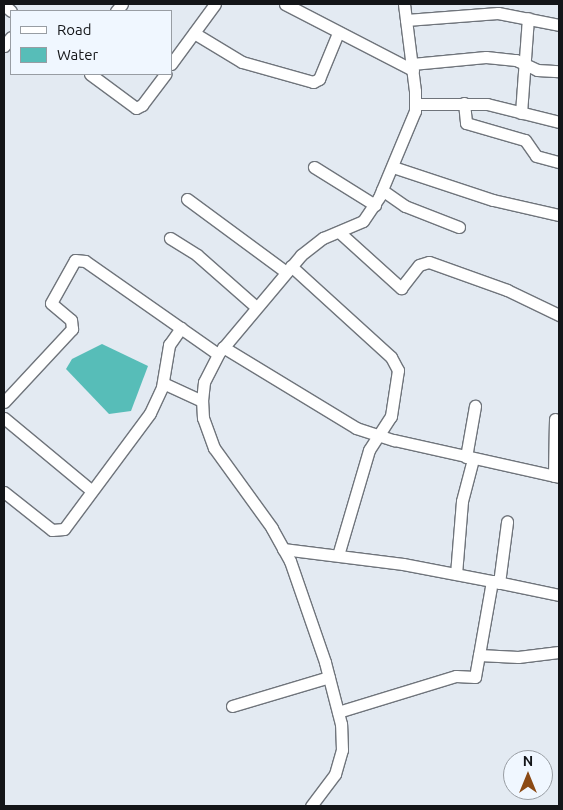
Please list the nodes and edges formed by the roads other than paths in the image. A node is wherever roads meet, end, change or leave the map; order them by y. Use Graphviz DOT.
graph roads {
  1 [pos="213,4"];
  2 [pos="285,4"];
  3 [pos="404,4"];
  4 [pos="506,9"];
  5 [pos="528,18"];
  6 [pos="406,20"];
  7 [pos="559,25"];
  8 [pos="194,33"];
  9 [pos="338,33"];
  10 [pos="172,63"];
  11 [pos="524,64"];
  12 [pos="413,67"];
  13 [pos="559,71"];
  14 [pos="91,75"];
  15 [pos="164,75"];
  16 [pos="464,102"];
  17 [pos="415,104"];
  18 [pos="520,112"];
  19 [pos="559,122"];
  20 [pos="559,162"];
  21 [pos="314,167"];
  22 [pos="393,167"];
  23 [pos="382,190"];
  24 [pos="187,199"];
  25 [pos="374,205"];
  26 [pos="559,215"];
  27 [pos="458,227"];
  28 [pos="338,232"];
  29 [pos="170,238"];
  30 [pos="289,269"];
  31 [pos="256,307"];
  32 [pos="559,314"];
  33 [pos="180,328"];
  34 [pos="220,350"];
  35 [pos="164,383"];
  36 [pos="202,401"];
  37 [pos="4,402"];
  38 [pos="476,406"];
  39 [pos="4,418"];
  40 [pos="555,419"];
  41 [pos="376,436"];
  42 [pos="470,458"];
  43 [pos="557,477"];
  44 [pos="92,491"];
  45 [pos="4,492"];
  46 [pos="507,522"];
  47 [pos="283,549"];
  48 [pos="338,555"];
  49 [pos="456,574"];
  50 [pos="495,582"];
  51 [pos="559,595"];
  52 [pos="559,652"];
  53 [pos="479,655"];
  54 [pos="329,677"];
  55 [pos="232,706"];
  56 [pos="338,712"];
  57 [pos="311,806"];
  1 -- 8 [label="street"];
  2 -- 9 [label="street"];
  3 -- 6 [label="street"];
  4 -- 5 [label="street"];
  4 -- 6 [label="street"];
  5 -- 7 [label="street"];
  5 -- 11 [label="street"];
  6 -- 12 [label="street"];
  8 -- 9 [label="street"];
  8 -- 10 [label="street"];
  9 -- 12 [label="street"];
  11 -- 12 [label="street"];
  11 -- 13 [label="street"];
  11 -- 18 [label="street"];
  12 -- 17 [label="street"];
  14 -- 15 [label="street"];
  16 -- 17 [label="street"];
  16 -- 18 [label="street"];
  16 -- 20 [label="street"];
  17 -- 22 [label="street"];
  18 -- 19 [label="street"];
  21 -- 25 [label="street"];
  22 -- 23 [label="street"];
  22 -- 26 [label="street"];
  23 -- 25 [label="street"];
  23 -- 27 [label="street"];
  24 -- 30 [label="street"];
  25 -- 28 [label="street"];
  28 -- 30 [label="street"];
  28 -- 32 [label="street"];
  29 -- 31 [label="street"];
  30 -- 31 [label="street"];
  30 -- 41 [label="street"];
  31 -- 34 [label="street"];
  33 -- 34 [label="street"];
  33 -- 35 [label="street"];
  33 -- 37 [label="street"];
  34 -- 36 [label="street"];
  34 -- 41 [label="street"];
  35 -- 36 [label="street"];
  35 -- 44 [label="street"];
  36 -- 47 [label="street"];
  38 -- 42 [label="street"];
  39 -- 44 [label="street"];
  40 -- 43 [label="street"];
  41 -- 42 [label="street"];
  41 -- 48 [label="street"];
  42 -- 43 [label="street"];
  42 -- 49 [label="street"];
  44 -- 45 [label="street"];
  46 -- 50 [label="street"];
  47 -- 48 [label="street"];
  47 -- 54 [label="street"];
  48 -- 49 [label="street"];
  49 -- 50 [label="street"];
  50 -- 51 [label="street"];
  50 -- 53 [label="street"];
  52 -- 53 [label="street"];
  53 -- 56 [label="street"];
  54 -- 55 [label="street"];
  54 -- 56 [label="street"];
  56 -- 57 [label="street"];
}
